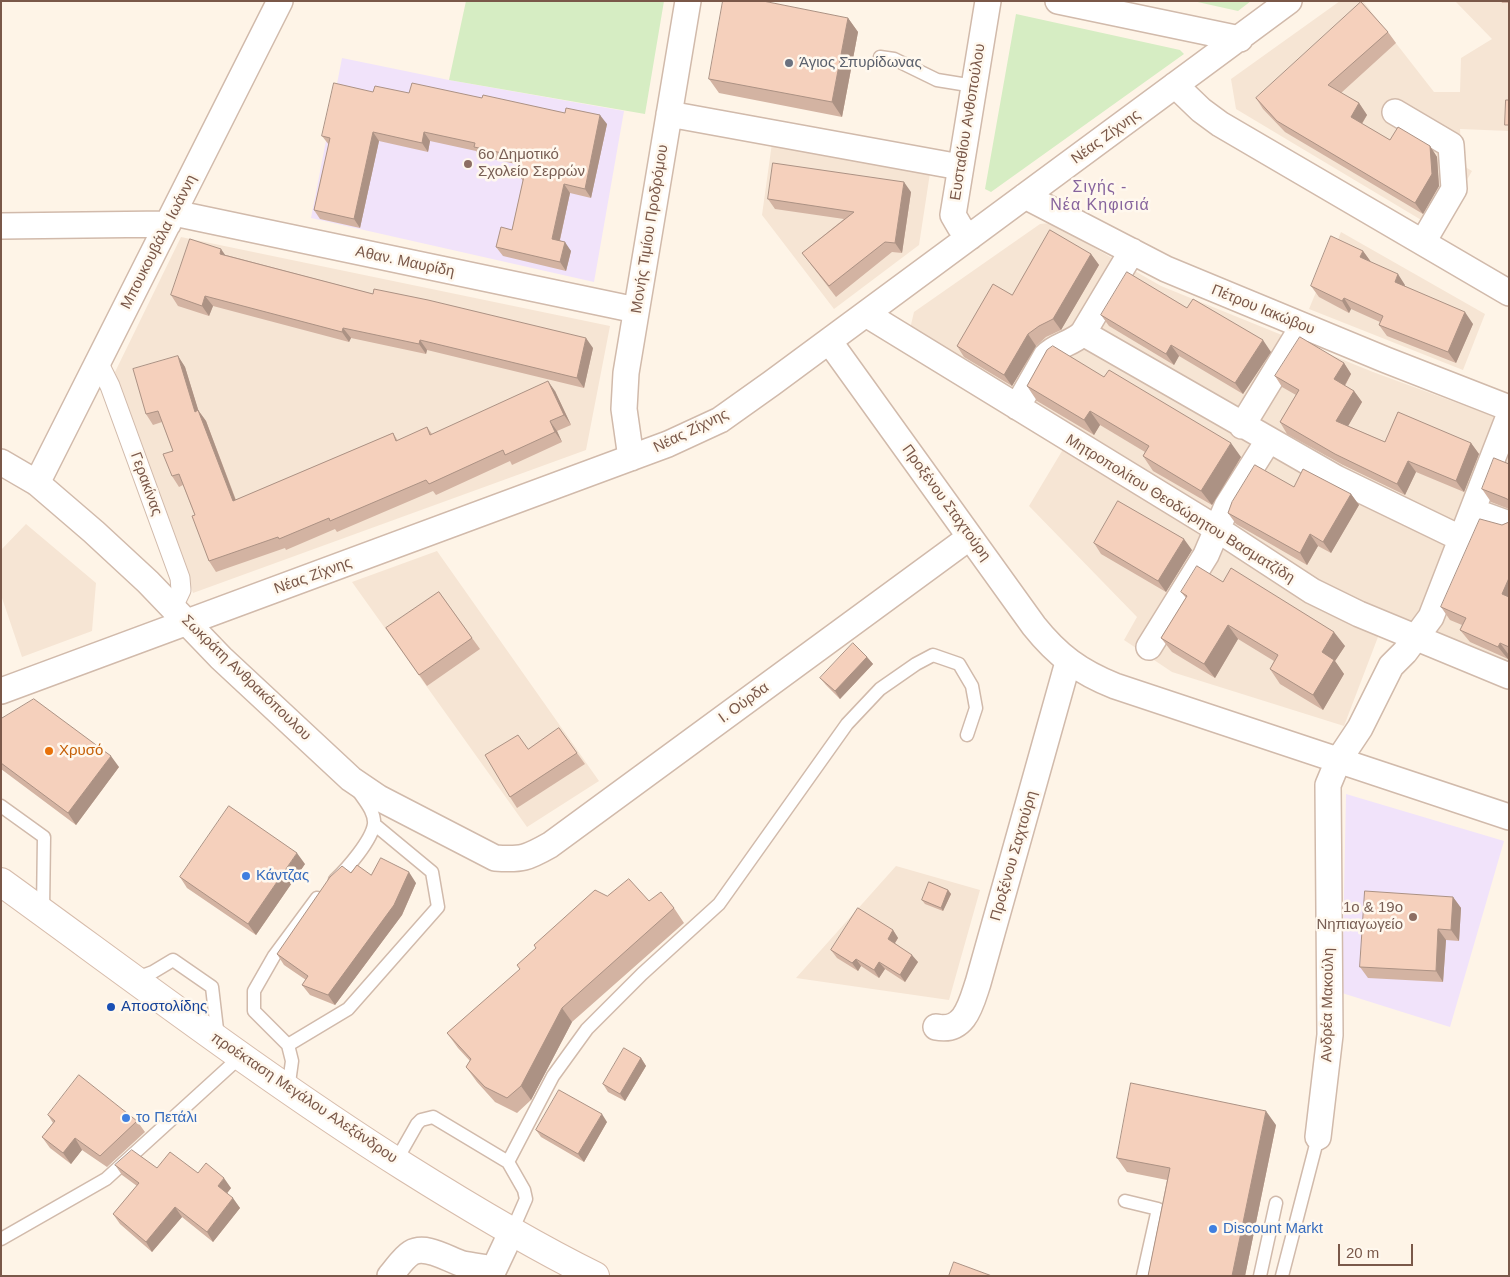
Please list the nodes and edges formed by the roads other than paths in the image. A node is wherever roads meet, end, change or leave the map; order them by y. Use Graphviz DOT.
graph roads {
  1 [pos="280,1"];
  2 [pos="688,1"];
  3 [pos="988,1"];
  4 [pos="1058,1"];
  5 [pos="1289,1"];
  6 [pos="1240,39"];
  7 [pos="880,58"];
  8 [pos="1175,85"];
  9 [pos="974,86"];
  10 [pos="1394,112"];
  11 [pos="669,114"];
  12 [pos="960,167"];
  13 [pos="1025,196"];
  14 [pos="171,218"];
  15 [pos="1,226"];
  16 [pos="970,237"];
  17 [pos="1423,242"];
  18 [pos="1132,252"];
  19 [pos="1509,293"];
  20 [pos="636,310"];
  21 [pos="866,314"];
  22 [pos="1303,326"];
  23 [pos="1083,333"];
  24 [pos="830,341"];
  25 [pos="98,362"];
  26 [pos="1017,407"];
  27 [pos="1509,408"];
  28 [pos="1509,416"];
  29 [pos="1242,426"];
  30 [pos="1268,441"];
  31 [pos="631,458"];
  32 [pos="1,462"];
  33 [pos="37,482"];
  34 [pos="1473,511"];
  35 [pos="1509,524"];
  36 [pos="1217,529"];
  37 [pos="970,537"];
  38 [pos="1462,539"];
  39 [pos="179,615"];
  40 [pos="1416,637"];
  41 [pos="1149,647"];
  42 [pos="1068,662"];
  43 [pos="1509,676"];
  44 [pos="1,691"];
  45 [pos="967,735"];
  46 [pos="1338,761"];
  47 [pos="351,779"];
  48 [pos="1,806"];
  49 [pos="1509,817"];
  50 [pos="374,824"];
  51 [pos="513,859"];
  52 [pos="1,882"];
  53 [pos="43,913"];
  54 [pos="134,979"];
  55 [pos="936,1027"];
  56 [pos="219,1041"];
  57 [pos="288,1045"];
  58 [pos="240,1057"];
  59 [pos="288,1091"];
  60 [pos="1318,1137"];
  61 [pos="396,1161"];
  62 [pos="508,1162"];
  63 [pos="1125,1201"];
  64 [pos="1276,1203"];
  65 [pos="512,1232"];
  66 [pos="1,1239"];
  67 [pos="492,1272"];
  68 [pos="390,1276"];
  69 [pos="595,1276"];
  70 [pos="1143,1276"];
  71 [pos="1260,1276"];
  72 [pos="1282,1276"];
  1 -- 14 [label="street, Μπουκουβάλα Ιωάννη"];
  2 -- 11 [label="street, Μονής Τιμίου Προδρόμου"];
  3 -- 9 [label="street, Ευσταθίου Ανθοπούλου"];
  4 -- 6 [label="street"];
  5 -- 6 [label="street, Νέας Ζίχνης"];
  6 -- 8 [label="street, Νέας Ζίχνης"];
  7 -- 9 [label="lane"];
  8 -- 13 [label="street, Νέας Ζίχνης"];
  8 -- 17 [label="street"];
  9 -- 12 [label="street, Ευσταθίου Ανθοπούλου"];
  10 -- 17 [label="street"];
  11 -- 12 [label="street"];
  11 -- 20 [label="street, Μονής Τιμίου Προδρόμου"];
  12 -- 16 [label="street, Ευσταθίου Ανθοπούλου"];
  13 -- 16 [label="street, Νέας Ζίχνης"];
  13 -- 18 [label="street, Πέτρου Ιακώβου"];
  14 -- 15 [label="street, Αθαν. Μαυρίδη"];
  14 -- 20 [label="street, Αθαν. Μαυρίδη"];
  14 -- 25 [label="street, Μπουκουβάλα Ιωάννη"];
  16 -- 21 [label="street, Νέας Ζίχνης"];
  17 -- 19 [label="street"];
  18 -- 22 [label="street, Πέτρου Ιακώβου"];
  18 -- 23 [label="street"];
  20 -- 31 [label="street, Μονής Τιμίου Προδρόμου"];
  21 -- 24 [label="street, Νέας Ζίχνης"];
  21 -- 26 [label="street, Μητροπολίτου Θεοδώρητου Βασματζίδη"];
  22 -- 27 [label="street, Πέτρου Ιακώβου"];
  22 -- 29 [label="street"];
  23 -- 26 [label="street"];
  23 -- 29 [label="street"];
  24 -- 31 [label="street, Νέας Ζίχνης"];
  24 -- 37 [label="street, Προξένου Σταχτούρη"];
  25 -- 33 [label="street, Μπουκουβάλα Ιωάννη"];
  25 -- 39 [label="street, Γερακίνας"];
  26 -- 36 [label="street, Μητροπολίτου Θεοδώρητου Βασματζίδη"];
  28 -- 34 [label="street, Ανδρέα Μακούλη"];
  29 -- 30 [label="street"];
  30 -- 36 [label="street"];
  30 -- 38 [label="street"];
  31 -- 39 [label="street, Νέας Ζίχνης"];
  32 -- 33 [label="street, Σωκράτη Ανθρακόπουλου"];
  33 -- 39 [label="street, Σωκράτη Ανθρακόπουλου"];
  34 -- 35 [label="street"];
  34 -- 38 [label="street, Ανδρέα Μακούλη"];
  36 -- 40 [label="street, Μητροπολίτου Θεοδώρητου Βασματζίδη"];
  36 -- 41 [label="street"];
  37 -- 42 [label="street, Προξένου Σταχτούρη"];
  37 -- 51 [label="street, Ι. Ούρδα"];
  38 -- 40 [label="street, Ανδρέα Μακούλη"];
  39 -- 44 [label="street, Νέας Ζίχνης"];
  39 -- 47 [label="street, Σωκράτη Ανθρακόπουλου"];
  40 -- 43 [label="street, Μητροπολίτου Θεοδώρητου Βασματζίδη"];
  40 -- 46 [label="street, Ανδρέα Μακούλη"];
  42 -- 46 [label="street"];
  42 -- 55 [label="street, Προξένου Σαχτούρη"];
  45 -- 62 [label="lane"];
  46 -- 49 [label="street"];
  46 -- 60 [label="street, Ανδρέα Μακούλη"];
  47 -- 50 [label="lane"];
  47 -- 51 [label="street, Σωκράτη Ανθρακόπουλου"];
  48 -- 53 [label="lane"];
  50 -- 57 [label="lane"];
  50 -- 57 [label="lane"];
  52 -- 53 [label="main road, προέκταση Μεγάλου Αλεξάνδρου"];
  53 -- 54 [label="main road, προέκταση Μεγάλου Αλεξάνδρου"];
  54 -- 56 [label="main road, προέκταση Μεγάλου Αλεξάνδρου"];
  54 -- 56 [label="lane"];
  56 -- 58 [label="main road, προέκταση Μεγάλου Αλεξάνδρου"];
  57 -- 59 [label="lane"];
  58 -- 59 [label="main road, προέκταση Μεγάλου Αλεξάνδρου"];
  58 -- 66 [label="lane"];
  59 -- 61 [label="main road, προέκταση Μεγάλου Αλεξάνδρου"];
  60 -- 72 [label="lane, Ανδρέα Μακούλη"];
  61 -- 62 [label="lane"];
  61 -- 65 [label="main road, προέκταση Μεγάλου Αλεξάνδρου"];
  62 -- 65 [label="lane"];
  63 -- 70 [label="lane"];
  64 -- 71 [label="lane"];
  65 -- 67 [label="street"];
  65 -- 69 [label="main road, προέκταση Μεγάλου Αλεξάνδρου"];
  67 -- 68 [label="street"];
}
